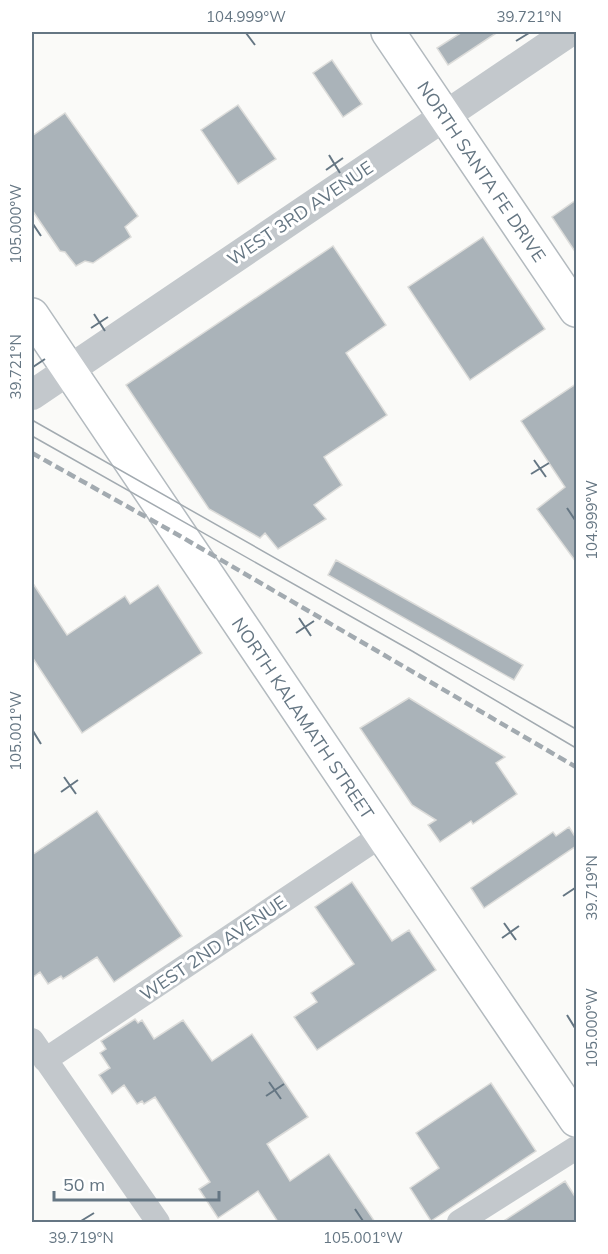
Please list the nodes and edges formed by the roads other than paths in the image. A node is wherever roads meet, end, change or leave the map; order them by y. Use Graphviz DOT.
graph roads {
  1 [pos="388,32"];
  2 [pos="569,32"];
  3 [pos="445,116"];
  4 [pos="576,309"];
  5 [pos="32,315"];
  6 [pos="68,370"];
  7 [pos="32,395"];
  8 [pos="382,835"];
  9 [pos="38,1050"];
  10 [pos="576,1120"];
  11 [pos="576,1148"];
  12 [pos="158,1222"];
  13 [pos="459,1222"];
  1 -- 3 [label="main road, NORTH SANTA FE DRIVE"];
  2 -- 3 [label="street, WEST 3RD AVENUE"];
  3 -- 4 [label="main road, NORTH SANTA FE DRIVE"];
  3 -- 6 [label="street, WEST 3RD AVENUE"];
  5 -- 6 [label="main road, NORTH KALAMATH STREET"];
  6 -- 7 [label="street, WEST 3RD AVENUE"];
  6 -- 8 [label="main road, NORTH KALAMATH STREET"];
  8 -- 9 [label="street, WEST 2ND AVENUE"];
  8 -- 10 [label="main road, NORTH KALAMATH STREET"];
  9 -- 12 [label="street"];
  11 -- 13 [label="street"];
}
